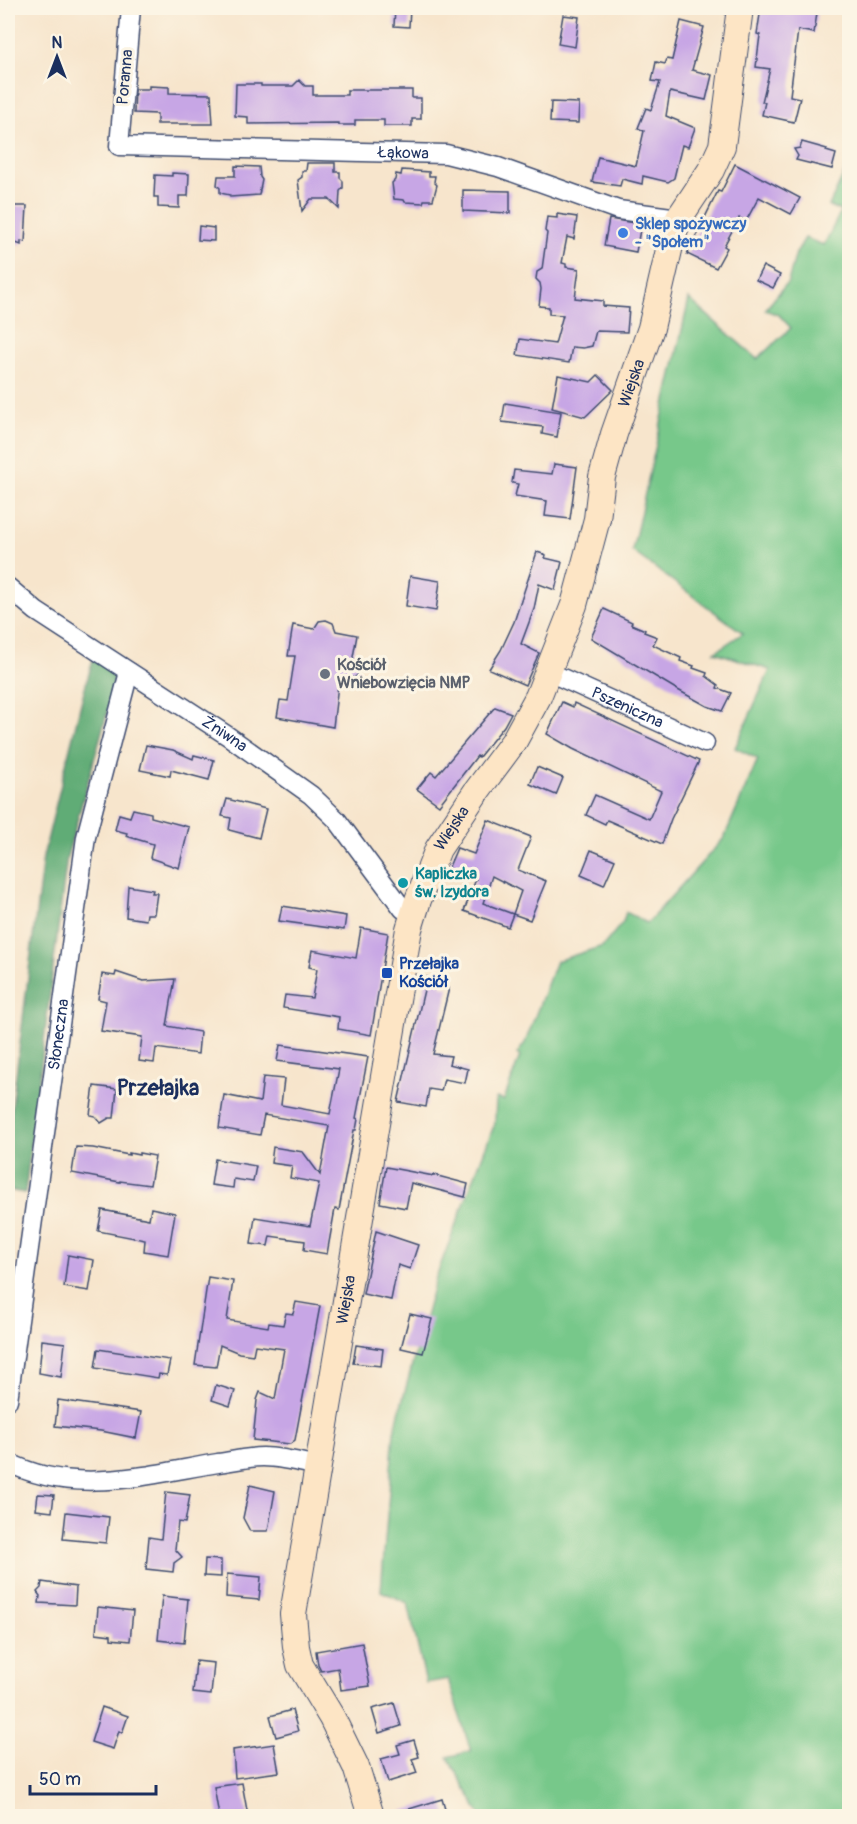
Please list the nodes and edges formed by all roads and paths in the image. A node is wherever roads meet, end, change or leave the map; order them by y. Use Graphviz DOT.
graph roads {
  1 [pos="131,8"];
  2 [pos="740,8"];
  3 [pos="118,146"];
  4 [pos="679,218"];
  5 [pos="8,587"];
  6 [pos="129,672"];
  7 [pos="549,672"];
  8 [pos="705,743"];
  9 [pos="413,914"];
  10 [pos="8,1400"];
  11 [pos="8,1462"];
  12 [pos="317,1466"];
  13 [pos="371,1816"];
  1 -- 3 [label="street, Poranna"];
  2 -- 4 [label="street, Wiejska"];
  3 -- 4 [label="street, Łąkowa"];
  4 -- 7 [label="street, Wiejska"];
  5 -- 6 [label="street, Żniwna"];
  6 -- 9 [label="street, Żniwna"];
  6 -- 10 [label="street, Słoneczna"];
  7 -- 8 [label="street, Pszeniczna"];
  7 -- 9 [label="street, Wiejska"];
  9 -- 12 [label="street, Wiejska"];
  11 -- 12 [label="street"];
  12 -- 13 [label="street, Wiejska"];
}
